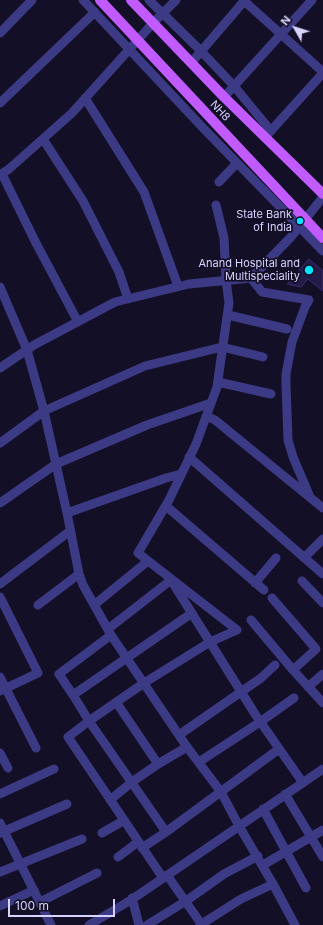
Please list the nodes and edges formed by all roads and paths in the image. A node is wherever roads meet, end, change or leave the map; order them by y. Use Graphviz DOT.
graph roads {
  1 [pos="32,0"];
  2 [pos="83,0"];
  3 [pos="100,0"];
  4 [pos="132,0"];
  5 [pos="149,0"];
  6 [pos="176,0"];
  7 [pos="244,0"];
  8 [pos="312,0"];
  9 [pos="95,12"];
  10 [pos="162,14"];
  11 [pos="153,23"];
  12 [pos="0,33"];
  13 [pos="281,34"];
  14 [pos="137,40"];
  15 [pos="129,49"];
  16 [pos="201,51"];
  17 [pos="191,63"];
  18 [pos="323,72"];
  19 [pos="234,86"];
  20 [pos="224,97"];
  21 [pos="85,98"];
  22 [pos="0,103"];
  23 [pos="268,134"];
  24 [pos="43,139"];
  25 [pos="237,163"];
  26 [pos="1,174"];
  27 [pos="219,182"];
  28 [pos="323,195"];
  29 [pos="216,205"];
  30 [pos="302,223"];
  31 [pos="323,238"];
  32 [pos="323,252"];
  33 [pos="251,278"];
  34 [pos="226,280"];
  35 [pos="178,286"];
  36 [pos="0,287"];
  37 [pos="128,299"];
  38 [pos="3,302"];
  39 [pos="228,315"];
  40 [pos="78,322"];
  41 [pos="287,329"];
  42 [pos="222,347"];
  43 [pos="27,350"];
  44 [pos="263,357"];
  45 [pos="0,368"];
  46 [pos="218,382"];
  47 [pos="271,394"];
  48 [pos="211,403"];
  49 [pos="44,411"];
  50 [pos="206,416"];
  51 [pos="0,444"];
  52 [pos="189,457"];
  53 [pos="56,464"];
  54 [pos="181,474"];
  55 [pos="310,497"];
  56 [pos="0,503"];
  57 [pos="166,506"];
  58 [pos="323,508"];
  59 [pos="67,513"];
  60 [pos="70,531"];
  61 [pos="323,539"];
  62 [pos="276,558"];
  63 [pos="304,558"];
  64 [pos="148,562"];
  65 [pos="79,574"];
  66 [pos="323,574"];
  67 [pos="171,580"];
  68 [pos="302,581"];
  69 [pos="255,583"];
  70 [pos="0,584"];
  71 [pos="264,590"];
  72 [pos="0,598"];
  73 [pos="272,598"];
  74 [pos="323,603"];
  75 [pos="38,604"];
  76 [pos="94,605"];
  77 [pos="192,613"];
  78 [pos="251,620"];
  79 [pos="110,632"];
  80 [pos="210,642"];
  81 [pos="320,645"];
  82 [pos="127,658"];
  83 [pos="275,665"];
  84 [pos="293,670"];
  85 [pos="323,674"];
  86 [pos="0,677"];
  87 [pos="144,683"];
  88 [pos="308,687"];
  89 [pos="3,689"];
  90 [pos="241,691"];
  91 [pos="73,695"];
  92 [pos="294,698"];
  93 [pos="116,702"];
  94 [pos="323,703"];
  95 [pos="89,721"];
  96 [pos="260,722"];
  97 [pos="179,735"];
  98 [pos="187,747"];
  99 [pos="36,748"];
  100 [pos="279,749"];
  101 [pos="0,753"];
  102 [pos="199,762"];
  103 [pos="158,764"];
  104 [pos="8,768"];
  105 [pos="54,769"];
  106 [pos="323,770"];
  107 [pos="132,782"];
  108 [pos="302,783"];
  109 [pos="221,792"];
  110 [pos="0,794"];
  111 [pos="285,794"];
  112 [pos="110,800"];
  113 [pos="68,804"];
  114 [pos="263,809"];
  115 [pos="123,821"];
  116 [pos="239,826"];
  117 [pos="1,829"];
  118 [pos="323,830"];
  119 [pos="166,832"];
  120 [pos="102,833"];
  121 [pos="311,837"];
  122 [pos="82,839"];
  123 [pos="140,845"];
  124 [pos="286,851"];
  125 [pos="258,856"];
  126 [pos="118,857"];
  127 [pos="323,857"];
  128 [pos="19,863"];
  129 [pos="263,865"];
  130 [pos="0,872"];
  131 [pos="97,873"];
  132 [pos="165,876"];
  133 [pos="273,884"];
  134 [pos="306,888"];
  135 [pos="34,890"];
  136 [pos="132,898"];
  137 [pos="186,901"];
  138 [pos="40,902"];
  139 [pos="0,906"];
  140 [pos="48,924"];
  141 [pos="90,925"];
  142 [pos="139,925"];
  143 [pos="148,925"];
  144 [pos="201,925"];
  145 [pos="295,925"];
  1 -- 12 [label="street"];
  2 -- 9 [label="street"];
  3 -- 14 [label="main road, NH8"];
  4 -- 11 [label="main road, NH8"];
  5 -- 10 [label="street"];
  6 -- 10 [label="street"];
  7 -- 13 [label="street"];
  7 -- 16 [label="street"];
  8 -- 13 [label="street"];
  9 -- 15 [label="street"];
  9 -- 22 [label="street"];
  10 -- 11 [label="street"];
  10 -- 16 [label="street"];
  11 -- 14 [label="street"];
  11 -- 17 [label="main road, NH8"];
  13 -- 18 [label="street"];
  13 -- 19 [label="street"];
  14 -- 15 [label="street"];
  14 -- 30 [label="main road, NH8"];
  15 -- 21 [label="street"];
  15 -- 25 [label="street"];
  16 -- 17 [label="street"];
  16 -- 19 [label="street"];
  17 -- 20 [label="main road, NH8"];
  18 -- 23 [label="street"];
  19 -- 20 [label="street"];
  19 -- 23 [label="street"];
  20 -- 23 [label="main road, NH8"];
  21 -- 24 [label="street"];
  21 -- 35 [label="street"];
  23 -- 28 [label="main road, NH8"];
  24 -- 26 [label="street"];
  24 -- 37 [label="street"];
  25 -- 27 [label="street"];
  25 -- 30 [label="street"];
  26 -- 40 [label="street"];
  28 -- 30 [label="street"];
  29 -- 34 [label="street"];
  30 -- 31 [label="main road, NH8"];
  30 -- 32 [label="street"];
  30 -- 33 [label="street"];
  33 -- 34 [label="street"];
  33 -- 55 [label="street"];
  34 -- 35 [label="street"];
  34 -- 39 [label="street"];
  35 -- 37 [label="street"];
  36 -- 38 [label="street"];
  37 -- 40 [label="street"];
  38 -- 43 [label="street"];
  39 -- 41 [label="street"];
  39 -- 42 [label="street"];
  40 -- 43 [label="street"];
  42 -- 44 [label="street"];
  42 -- 46 [label="street"];
  42 -- 49 [label="street"];
  43 -- 45 [label="street"];
  43 -- 49 [label="street"];
  46 -- 47 [label="street"];
  46 -- 48 [label="street"];
  48 -- 50 [label="street"];
  48 -- 53 [label="street"];
  49 -- 51 [label="street"];
  49 -- 53 [label="street"];
  50 -- 52 [label="street"];
  50 -- 55 [label="street"];
  52 -- 54 [label="street"];
  52 -- 63 [label="street"];
  53 -- 56 [label="street"];
  53 -- 59 [label="street"];
  54 -- 57 [label="street"];
  54 -- 59 [label="street"];
  55 -- 58 [label="street"];
  57 -- 64 [label="street"];
  57 -- 69 [label="street"];
  59 -- 60 [label="street"];
  60 -- 65 [label="street"];
  60 -- 70 [label="street"];
  61 -- 63 [label="street"];
  62 -- 69 [label="street"];
  63 -- 66 [label="street"];
  64 -- 67 [label="street"];
  64 -- 76 [label="street"];
  65 -- 75 [label="street"];
  65 -- 76 [label="street"];
  67 -- 77 [label="street"];
  67 -- 79 [label="street"];
  67 -- 80 [label="street"];
  68 -- 74 [label="street"];
  69 -- 71 [label="street"];
  72 -- 89 [label="street"];
  73 -- 81 [label="street"];
  76 -- 79 [label="street"];
  77 -- 80 [label="street"];
  77 -- 82 [label="street"];
  78 -- 84 [label="street"];
  79 -- 82 [label="street"];
  79 -- 91 [label="street"];
  80 -- 87 [label="street"];
  80 -- 90 [label="street"];
  81 -- 84 [label="street"];
  82 -- 87 [label="street"];
  82 -- 91 [label="street"];
  83 -- 90 [label="street"];
  84 -- 88 [label="street"];
  85 -- 88 [label="street"];
  86 -- 89 [label="street"];
  87 -- 93 [label="street"];
  87 -- 97 [label="street"];
  88 -- 94 [label="street"];
  89 -- 99 [label="street"];
  90 -- 96 [label="street"];
  90 -- 97 [label="street"];
  91 -- 95 [label="street"];
  92 -- 96 [label="street"];
  93 -- 95 [label="street"];
  93 -- 103 [label="street"];
  95 -- 107 [label="street"];
  95 -- 112 [label="street"];
  96 -- 100 [label="street"];
  96 -- 102 [label="street"];
  97 -- 98 [label="street"];
  98 -- 102 [label="street"];
  98 -- 103 [label="street"];
  100 -- 108 [label="street"];
  100 -- 109 [label="street"];
  101 -- 104 [label="street"];
  102 -- 109 [label="street"];
  103 -- 107 [label="street"];
  105 -- 110 [label="street"];
  106 -- 108 [label="street"];
  107 -- 112 [label="street"];
  107 -- 119 [label="street"];
  108 -- 111 [label="street"];
  109 -- 116 [label="street"];
  109 -- 119 [label="street"];
  111 -- 114 [label="street"];
  111 -- 121 [label="street"];
  112 -- 115 [label="street"];
  113 -- 117 [label="street"];
  114 -- 116 [label="street"];
  114 -- 124 [label="street"];
  115 -- 120 [label="street"];
  115 -- 123 [label="street"];
  116 -- 125 [label="street"];
  116 -- 132 [label="street"];
  117 -- 128 [label="street"];
  118 -- 121 [label="street"];
  119 -- 123 [label="street"];
  121 -- 124 [label="street"];
  121 -- 127 [label="street"];
  122 -- 128 [label="street"];
  123 -- 126 [label="street"];
  123 -- 132 [label="street"];
  124 -- 129 [label="street"];
  124 -- 134 [label="street"];
  125 -- 129 [label="street"];
  125 -- 137 [label="street"];
  128 -- 130 [label="street"];
  128 -- 135 [label="street"];
  129 -- 133 [label="street"];
  131 -- 138 [label="street"];
  132 -- 136 [label="street"];
  132 -- 137 [label="street"];
  133 -- 144 [label="street"];
  133 -- 145 [label="street"];
  135 -- 138 [label="street"];
  135 -- 139 [label="street"];
  136 -- 141 [label="street"];
  136 -- 142 [label="street"];
  137 -- 143 [label="street"];
  137 -- 144 [label="street"];
  138 -- 140 [label="street"];
}
